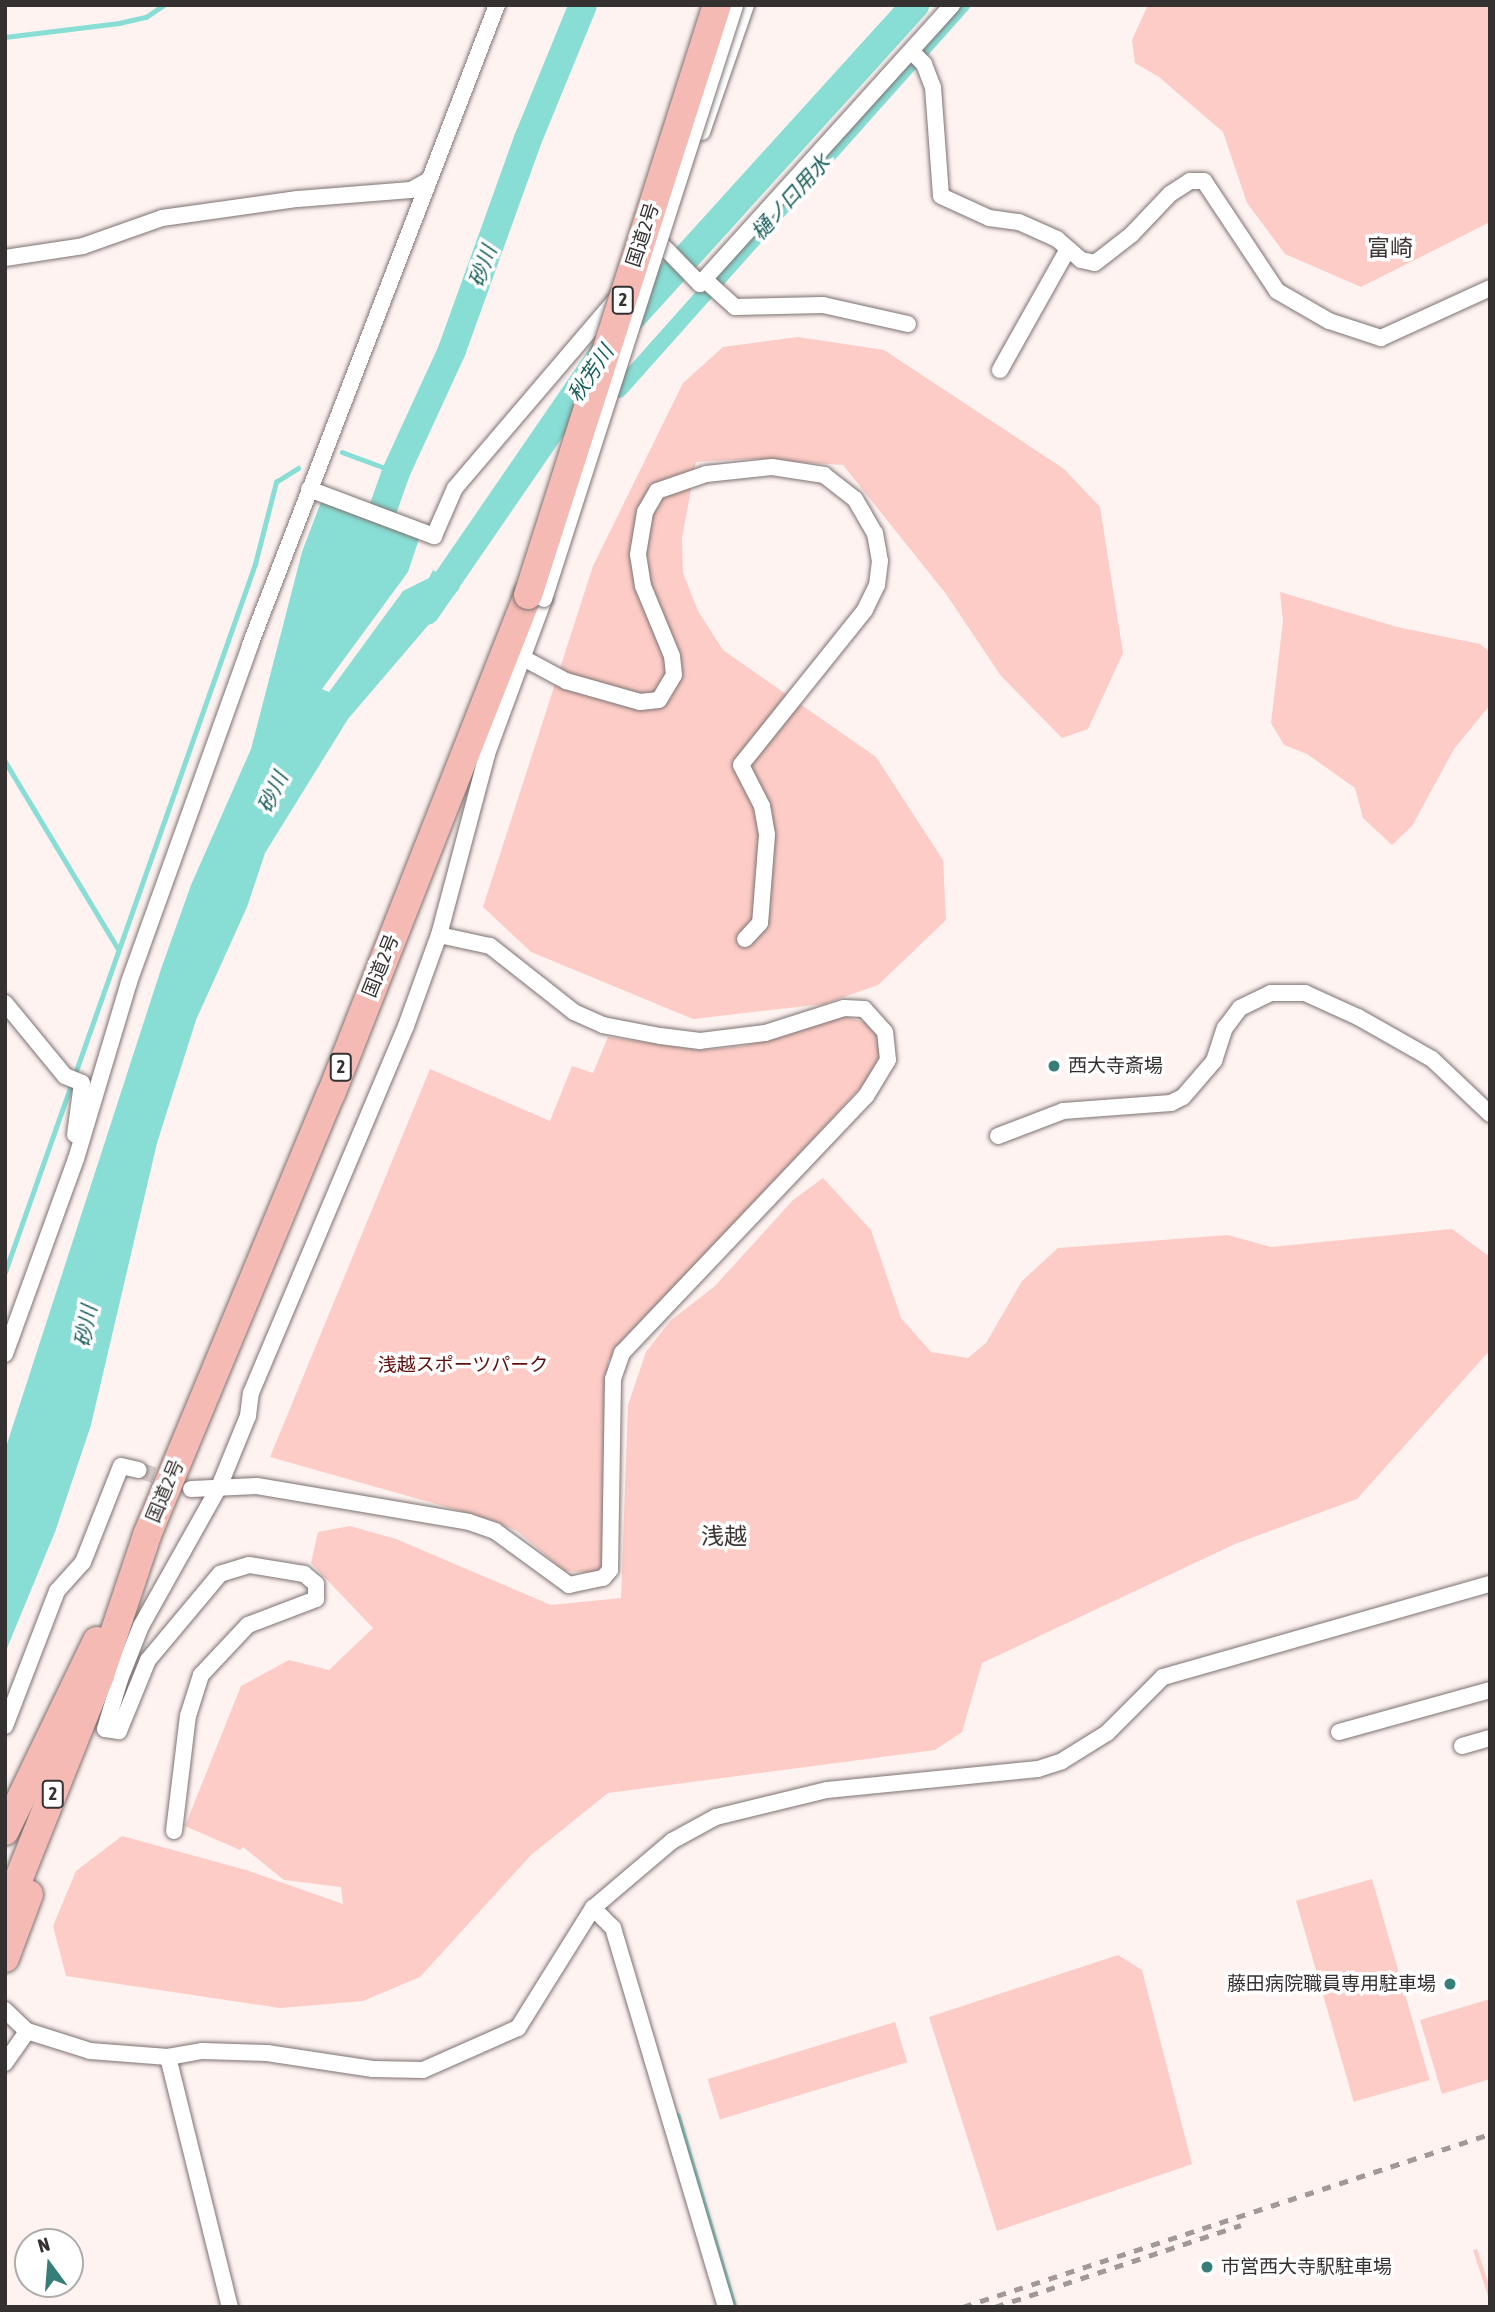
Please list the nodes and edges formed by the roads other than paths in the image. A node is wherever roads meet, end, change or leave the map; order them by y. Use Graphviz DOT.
graph roads {
  1 [pos="497,5"];
  2 [pos="952,5"];
  3 [pos="733,6"];
  4 [pos="917,56"];
  5 [pos="427,181"];
  6 [pos="664,247"];
  7 [pos="1069,249"];
  8 [pos="5,258"];
  9 [pos="707,284"];
  10 [pos="1490,288"];
  11 [pos="908,324"];
  12 [pos="1000,370"];
  13 [pos="309,489"];
  14 [pos="536,597"];
  15 [pos="525,659"];
  16 [pos="439,935"];
  17 [pos="745,939"];
  18 [pos="5,1003"];
  19 [pos="1490,1114"];
  20 [pos="998,1136"];
  21 [pos="76,1159"];
  22 [pos="5,1354"];
  23 [pos="139,1470"];
  24 [pos="219,1487"];
  25 [pos="191,1489"];
  26 [pos="147,1535"];
  27 [pos="1490,1584"];
  28 [pos="100,1675"];
  29 [pos="1490,1690"];
  30 [pos="5,1727"];
  31 [pos="1339,1732"];
  32 [pos="1490,1738"];
  33 [pos="1462,1746"];
  34 [pos="5,1831"];
  35 [pos="174,1831"];
  36 [pos="593,1908"];
  37 [pos="5,1913"];
  38 [pos="5,1958"];
  39 [pos="5,2010"];
  40 [pos="27,2031"];
  41 [pos="168,2057"];
  42 [pos="5,2063"];
  43 [pos="230,2307"];
  44 [pos="726,2307"];
  1 -- 5 [label="street"];
  2 -- 4 [label="street"];
  3 -- 6 [label="street"];
  3 -- 14 [label="highway, 国道2号 / 2, bridge"];
  4 -- 7 [label="street"];
  4 -- 9 [label="street"];
  5 -- 8 [label="street"];
  5 -- 13 [label="street"];
  6 -- 9 [label="street"];
  6 -- 13 [label="street"];
  7 -- 10 [label="street"];
  7 -- 12 [label="street"];
  9 -- 11 [label="street"];
  13 -- 21 [label="street"];
  14 -- 15 [label="street"];
  14 -- 26 [label="highway, 国道2号 / 2"];
  15 -- 16 [label="street"];
  15 -- 17 [label="street"];
  16 -- 24 [label="street"];
  16 -- 24 [label="street"];
  18 -- 21 [label="street"];
  19 -- 20 [label="street"];
  21 -- 22 [label="street"];
  23 -- 30 [label="street"];
  24 -- 25 [label="street"];
  24 -- 35 [label="street"];
  26 -- 28 [label="highway, 国道2号 / 2"];
  26 -- 34 [label="highway"];
  27 -- 36 [label="street"];
  28 -- 37 [label="highway, 国道2号 / 2"];
  28 -- 38 [label="highway"];
  29 -- 31 [label="street"];
  32 -- 33 [label="street"];
  36 -- 41 [label="street"];
  36 -- 44 [label="street"];
  39 -- 40 [label="street"];
  40 -- 41 [label="street"];
  40 -- 42 [label="street"];
  41 -- 43 [label="street"];
}
